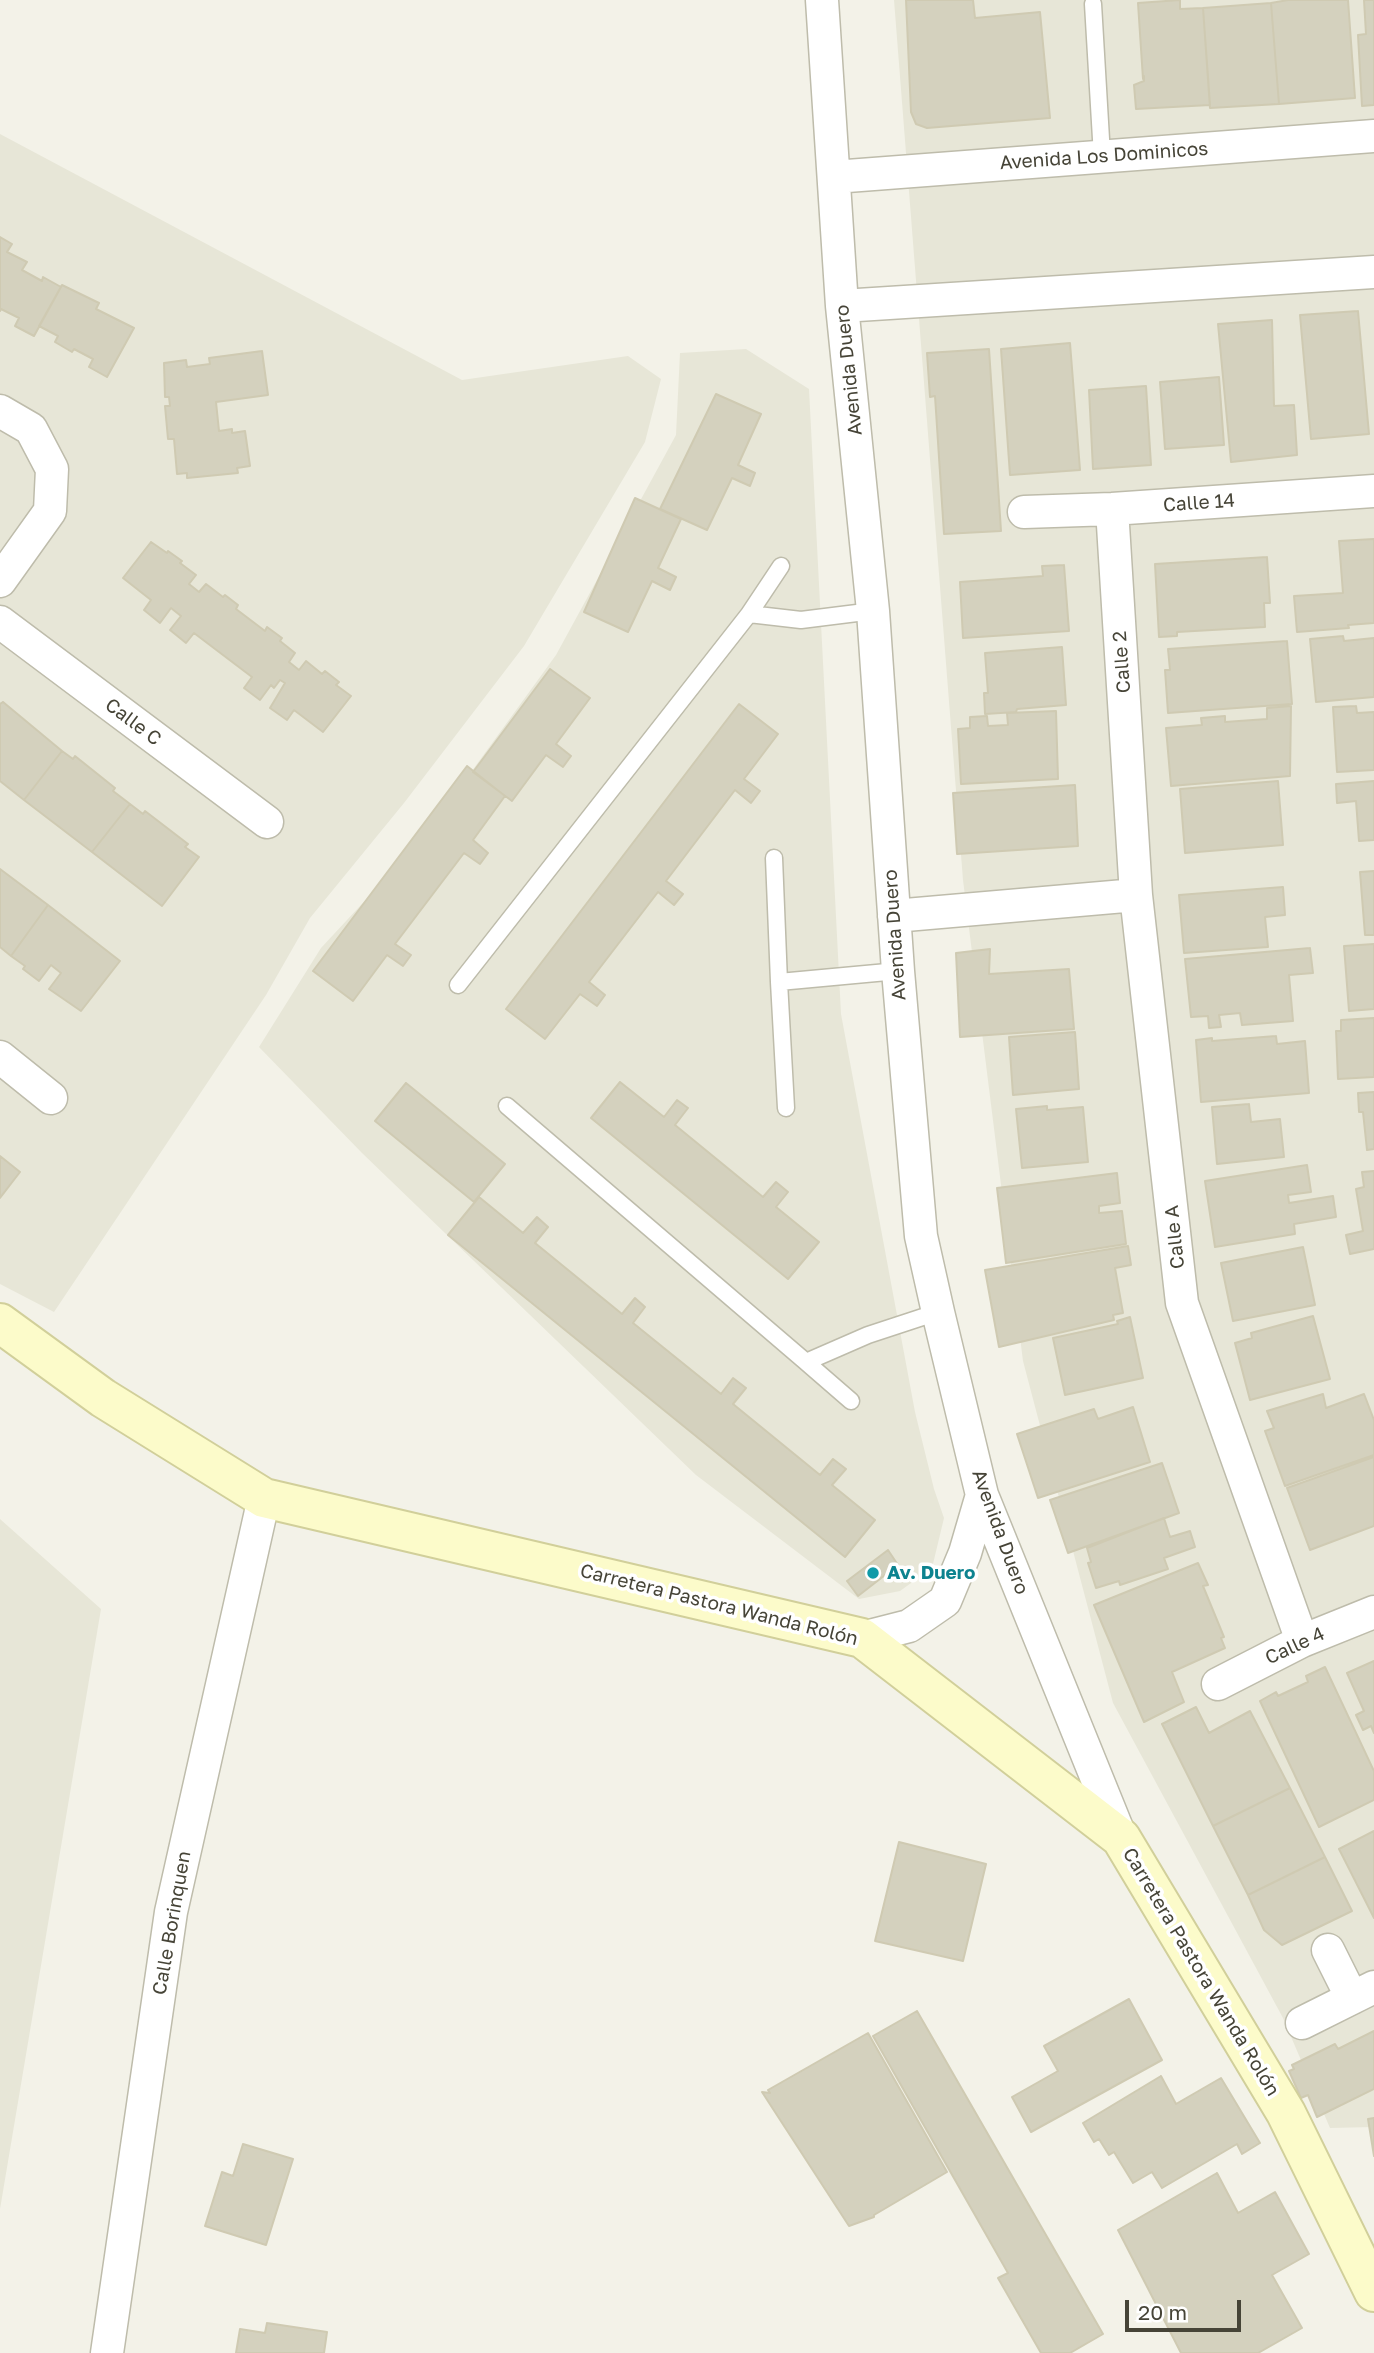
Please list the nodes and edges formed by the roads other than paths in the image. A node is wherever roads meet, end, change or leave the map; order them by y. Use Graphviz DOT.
graph roads {
  1 [pos="821,0"];
  2 [pos="1093,4"];
  3 [pos="1374,136"];
  4 [pos="1102,156"];
  5 [pos="834,177"];
  6 [pos="1374,272"];
  7 [pos="842,306"];
  8 [pos="0,411"];
  9 [pos="1374,491"];
  10 [pos="1112,509"];
  11 [pos="1024,512"];
  12 [pos="781,566"];
  13 [pos="0,581"];
  14 [pos="873,611"];
  15 [pos="749,614"];
  16 [pos="0,622"];
  17 [pos="1131,816"];
  18 [pos="267,822"];
  19 [pos="774,858"];
  20 [pos="1136,895"];
  21 [pos="894,916"];
  22 [pos="898,971"];
  23 [pos="779,982"];
  24 [pos="458,985"];
  25 [pos="0,1057"];
  26 [pos="51,1098"];
  27 [pos="508,1106"];
  28 [pos="786,1108"];
  29 [pos="937,1312"];
  30 [pos="0,1323"];
  31 [pos="806,1363"];
  32 [pos="851,1401"];
  33 [pos="982,1495"];
  34 [pos="264,1498"];
  35 [pos="1374,1612"];
  36 [pos="862,1638"];
  37 [pos="1302,1640"];
  38 [pos="1218,1684"];
  39 [pos="1121,1838"];
  40 [pos="1328,1950"];
  41 [pos="1363,1992"];
  42 [pos="1302,2023"];
  43 [pos="1374,2292"];
  44 [pos="107,2353"];
  1 -- 5 [label="street, Avenida Duero"];
  2 -- 4 [label="lane"];
  3 -- 4 [label="street, Avenida Los Dominicos"];
  4 -- 5 [label="street, Avenida Los Dominicos"];
  5 -- 7 [label="street, Avenida Duero"];
  6 -- 7 [label="street"];
  7 -- 14 [label="street, Avenida Duero"];
  8 -- 13 [label="street"];
  9 -- 10 [label="street, Calle 14"];
  10 -- 11 [label="street, Calle 14"];
  10 -- 17 [label="street, Calle 2"];
  12 -- 15 [label="lane"];
  14 -- 15 [label="lane"];
  14 -- 21 [label="street, Avenida Duero"];
  15 -- 24 [label="lane"];
  16 -- 18 [label="street, Calle C"];
  17 -- 20 [label="street, Calle A"];
  19 -- 23 [label="lane"];
  20 -- 21 [label="street"];
  20 -- 37 [label="street, Calle A"];
  21 -- 22 [label="street, Avenida Duero"];
  22 -- 23 [label="lane"];
  22 -- 29 [label="street, Avenida Duero"];
  23 -- 28 [label="lane"];
  25 -- 26 [label="street"];
  27 -- 31 [label="lane"];
  29 -- 31 [label="lane"];
  29 -- 33 [label="street, Avenida Duero"];
  30 -- 34 [label="street, Carretera Pastora Wanda Rolón"];
  31 -- 32 [label="lane"];
  33 -- 36 [label="street"];
  33 -- 39 [label="street, Avenida Duero"];
  34 -- 36 [label="street, Carretera Pastora Wanda Rolón"];
  34 -- 44 [label="street, Calle Borinquen"];
  35 -- 37 [label="street, Calle 4"];
  36 -- 39 [label="street, Carretera Pastora Wanda Rolón"];
  37 -- 38 [label="street, Calle 4"];
  39 -- 43 [label="street, Carretera Pastora Wanda Rolón"];
  40 -- 41 [label="street"];
  41 -- 42 [label="street"];
}
